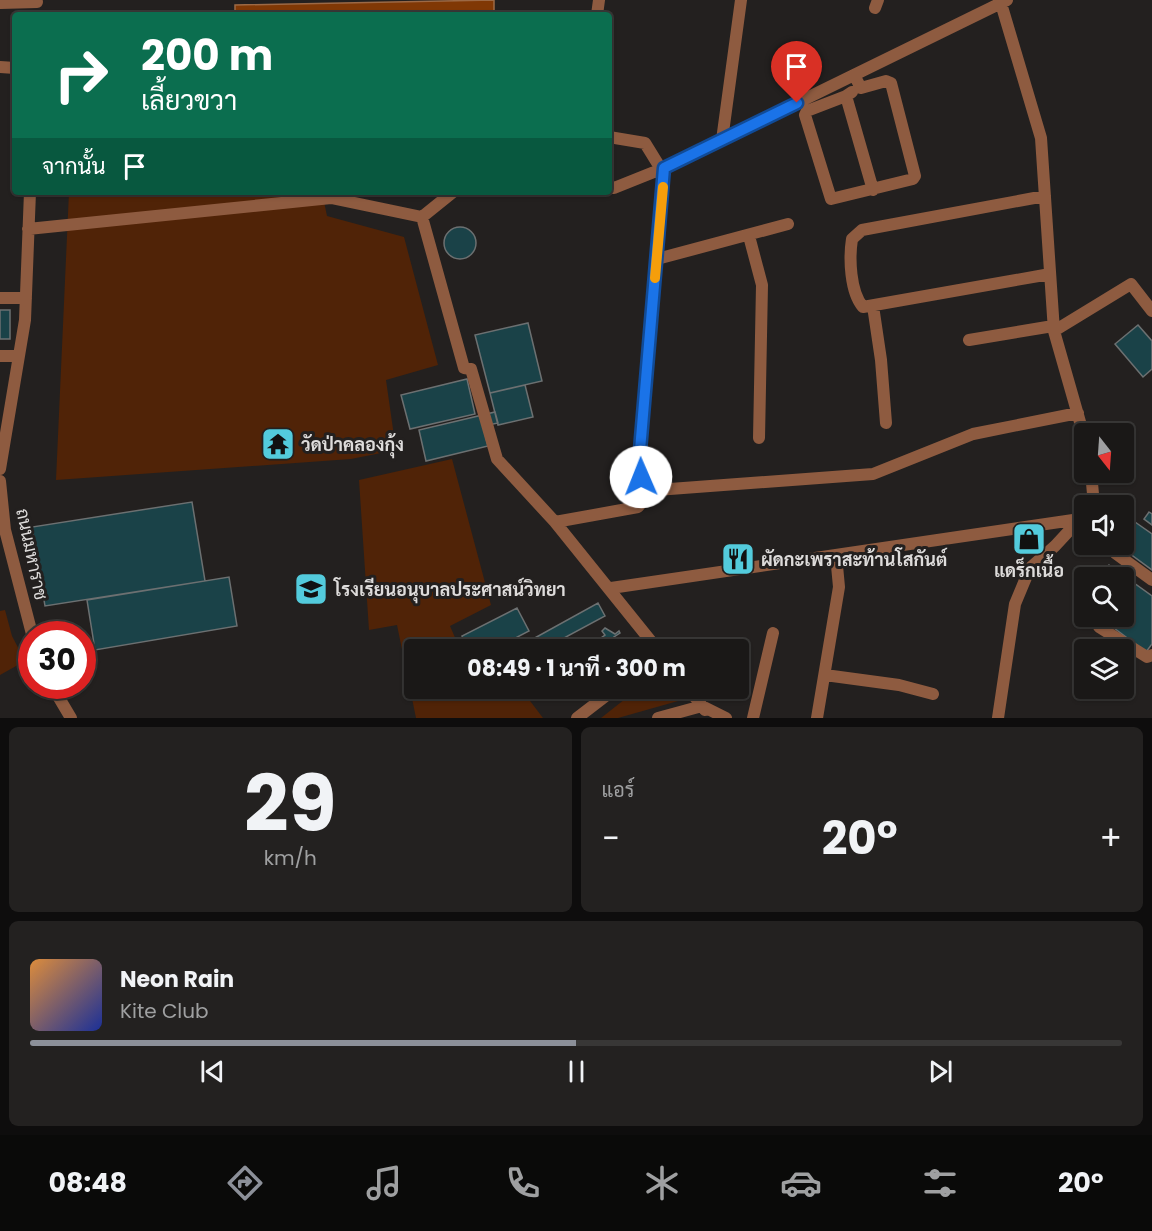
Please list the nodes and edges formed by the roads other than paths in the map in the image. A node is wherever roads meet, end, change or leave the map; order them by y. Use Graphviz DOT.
graph roads {
  1 [pos="741,0"];
  2 [pos="1003,1"];
  3 [pos="0,3"];
  4 [pos="37,6"];
  5 [pos="854,75"];
  6 [pos="861,88"];
  7 [pos="846,96"];
  8 [pos="612,138"];
  9 [pos="722,140"];
  10 [pos="663,169"];
  11 [pos="612,188"];
  12 [pos="873,190"];
  13 [pos="30,195"];
  14 [pos="449,195"];
  15 [pos="1045,196"];
  16 [pos="422,217"];
  17 [pos="788,224"];
  18 [pos="28,229"];
  19 [pos="749,236"];
  20 [pos="657,259"];
  21 [pos="1050,274"];
  22 [pos="0,298"];
  23 [pos="26,298"];
  24 [pos="873,306"];
  25 [pos="1152,311"];
  26 [pos="1053,328"];
  27 [pos="969,340"];
  28 [pos="0,356"];
  29 [pos="19,356"];
  30 [pos="1078,413"];
  31 [pos="886,423"];
  32 [pos="1081,423"];
  33 [pos="759,438"];
  34 [pos="0,469"];
  35 [pos="0,481"];
  36 [pos="643,491"];
  37 [pos="1074,515"];
  38 [pos="555,522"];
  39 [pos="1074,522"];
  40 [pos="836,555"];
  41 [pos="1119,555"];
  42 [pos="1152,580"];
  43 [pos="610,588"];
  44 [pos="29,621"];
  45 [pos="1099,627"];
  46 [pos="773,633"];
  47 [pos="649,639"];
  48 [pos="1152,655"];
  49 [pos="825,675"];
  50 [pos="933,694"];
  51 [pos="60,699"];
  52 [pos="602,699"];
  53 [pos="697,699"];
  54 [pos="702,706"];
  55 [pos="71,718"];
  56 [pos="577,718"];
  57 [pos="658,718"];
  58 [pos="711,718"];
  59 [pos="726,718"];
  60 [pos="753,718"];
  61 [pos="818,718"];
  62 [pos="998,718"];
  1 -- 9 [label="street"];
  2 -- 5 [label="street"];
  2 -- 15 [label="street"];
  3 -- 4 [label="street"];
  5 -- 6 [label="street"];
  5 -- 9 [label="street"];
  6 -- 7 [label="street"];
  6 -- 12 [label="street"];
  7 -- 12 [label="street"];
  7 -- 12 [label="street"];
  8 -- 10 [label="street"];
  9 -- 10 [label="street"];
  10 -- 11 [label="street"];
  10 -- 20 [label="street"];
  13 -- 18 [label="street"];
  14 -- 16 [label="street"];
  15 -- 21 [label="street"];
  15 -- 24 [label="street"];
  16 -- 18 [label="street"];
  16 -- 38 [label="street"];
  17 -- 19 [label="street"];
  18 -- 23 [label="street"];
  19 -- 20 [label="street"];
  19 -- 33 [label="street"];
  20 -- 36 [label="street"];
  21 -- 24 [label="street"];
  21 -- 26 [label="street"];
  22 -- 23 [label="street"];
  23 -- 29 [label="street"];
  24 -- 31 [label="street"];
  25 -- 26 [label="street"];
  26 -- 27 [label="street"];
  26 -- 30 [label="street"];
  28 -- 29 [label="street"];
  29 -- 34 [label="street"];
  30 -- 32 [label="street"];
  30 -- 36 [label="street"];
  35 -- 44 [label="street, ถนนมหาราช"];
  36 -- 38 [label="street"];
  37 -- 40 [label="street"];
  38 -- 43 [label="street"];
  39 -- 62 [label="street"];
  40 -- 43 [label="street"];
  40 -- 49 [label="street"];
  41 -- 42 [label="street"];
  43 -- 47 [label="street"];
  45 -- 48 [label="street"];
  46 -- 60 [label="street"];
  49 -- 50 [label="street"];
  49 -- 61 [label="street"];
  51 -- 55 [label="street"];
  52 -- 56 [label="street"];
  53 -- 54 [label="street"];
  54 -- 57 [label="street"];
  54 -- 58 [label="street"];
  54 -- 59 [label="street"];
}
